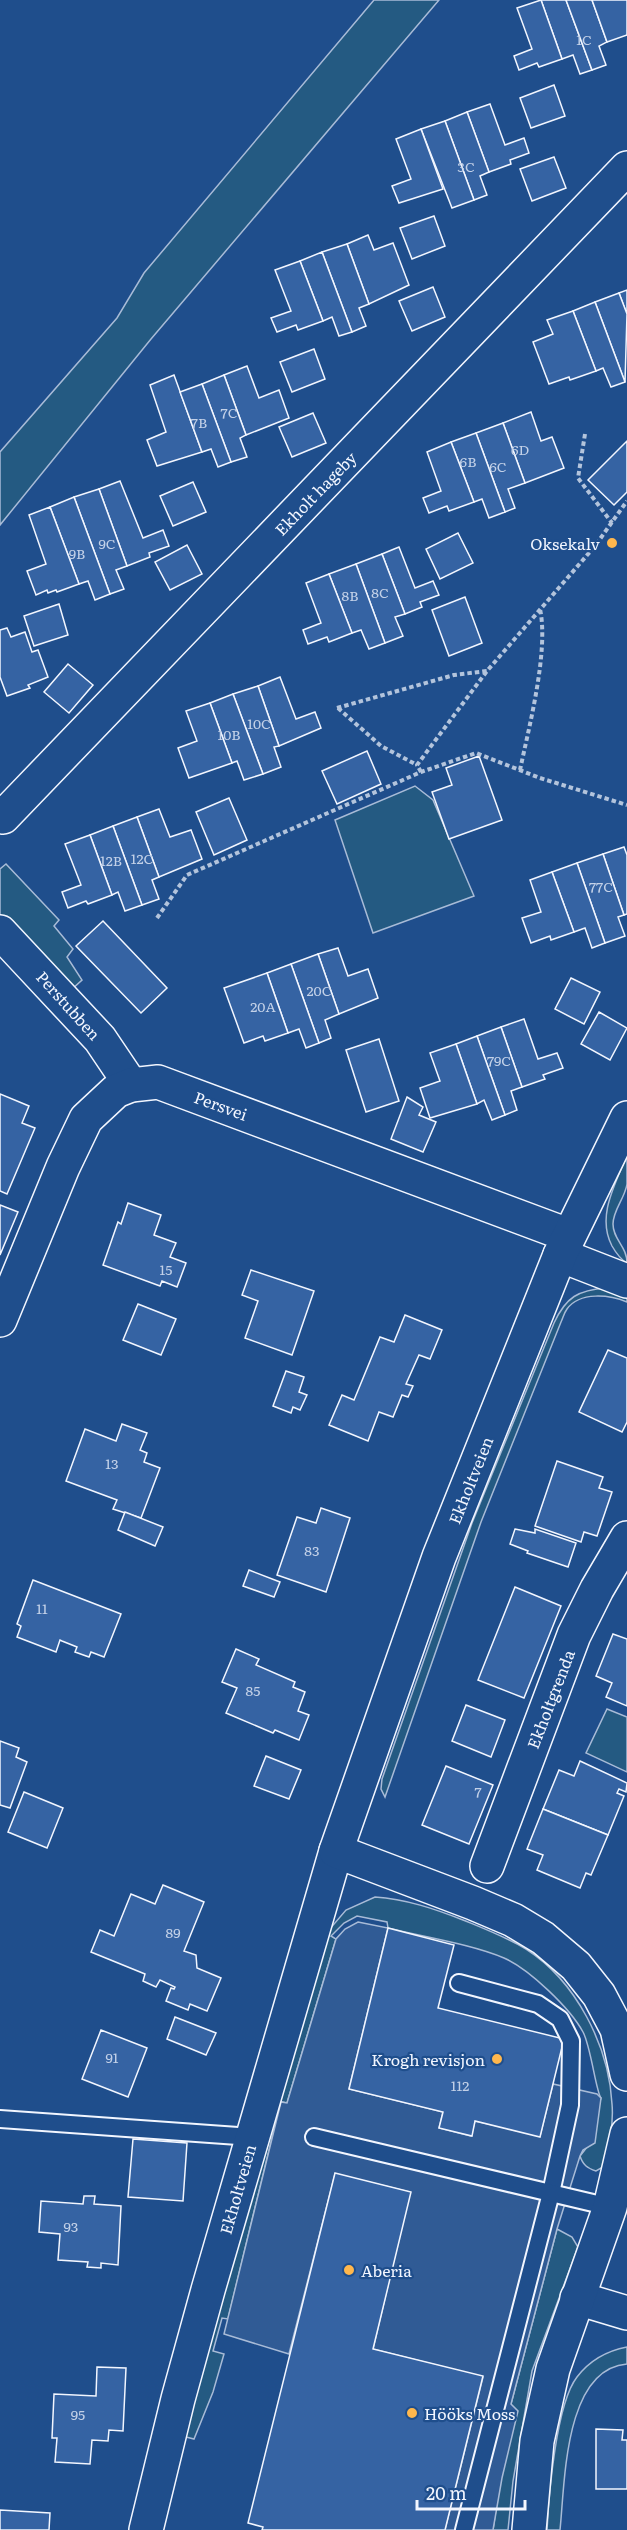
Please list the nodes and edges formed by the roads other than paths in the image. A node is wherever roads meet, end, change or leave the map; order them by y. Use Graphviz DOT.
graph roads {
  1 [pos="627,168"];
  2 [pos="3,817"];
  3 [pos="0,932"];
  4 [pos="131,1085"];
  5 [pos="627,1118"];
  6 [pos="564,1245"];
  7 [pos="627,1281"];
  8 [pos="0,1320"];
  9 [pos="627,1538"];
  10 [pos="336,1851"];
  11 [pos="487,1866"];
  12 [pos="459,1983"];
  13 [pos="627,2074"];
  14 [pos="0,2119"];
  15 [pos="627,2134"];
  16 [pos="252,2137"];
  17 [pos="314,2137"];
  18 [pos="551,2193"];
  19 [pos="610,2207"];
  20 [pos="577,2298"];
  21 [pos="627,2313"];
  22 [pos="146,2530"];
  23 [pos="464,2530"];
  24 [pos="529,2530"];
  1 -- 2 [label="street, Ekholt hageby"];
  3 -- 4 [label="street, Perstubben"];
  4 -- 6 [label="street, Persvei"];
  4 -- 8 [label="street, Persvei"];
  5 -- 6 [label="street, Ekholtveien"];
  6 -- 7 [label="street"];
  6 -- 10 [label="street, Ekholtveien"];
  9 -- 11 [label="street, Ekholtgrenda"];
  10 -- 13 [label="street"];
  10 -- 16 [label="street, Ekholtveien"];
  12 -- 18 [label="lane"];
  14 -- 16 [label="lane"];
  15 -- 19 [label="street"];
  16 -- 22 [label="street, Ekholtveien"];
  17 -- 18 [label="lane"];
  18 -- 19 [label="lane"];
  18 -- 23 [label="lane"];
  19 -- 20 [label="street"];
  20 -- 21 [label="street"];
  20 -- 24 [label="street"];
}
